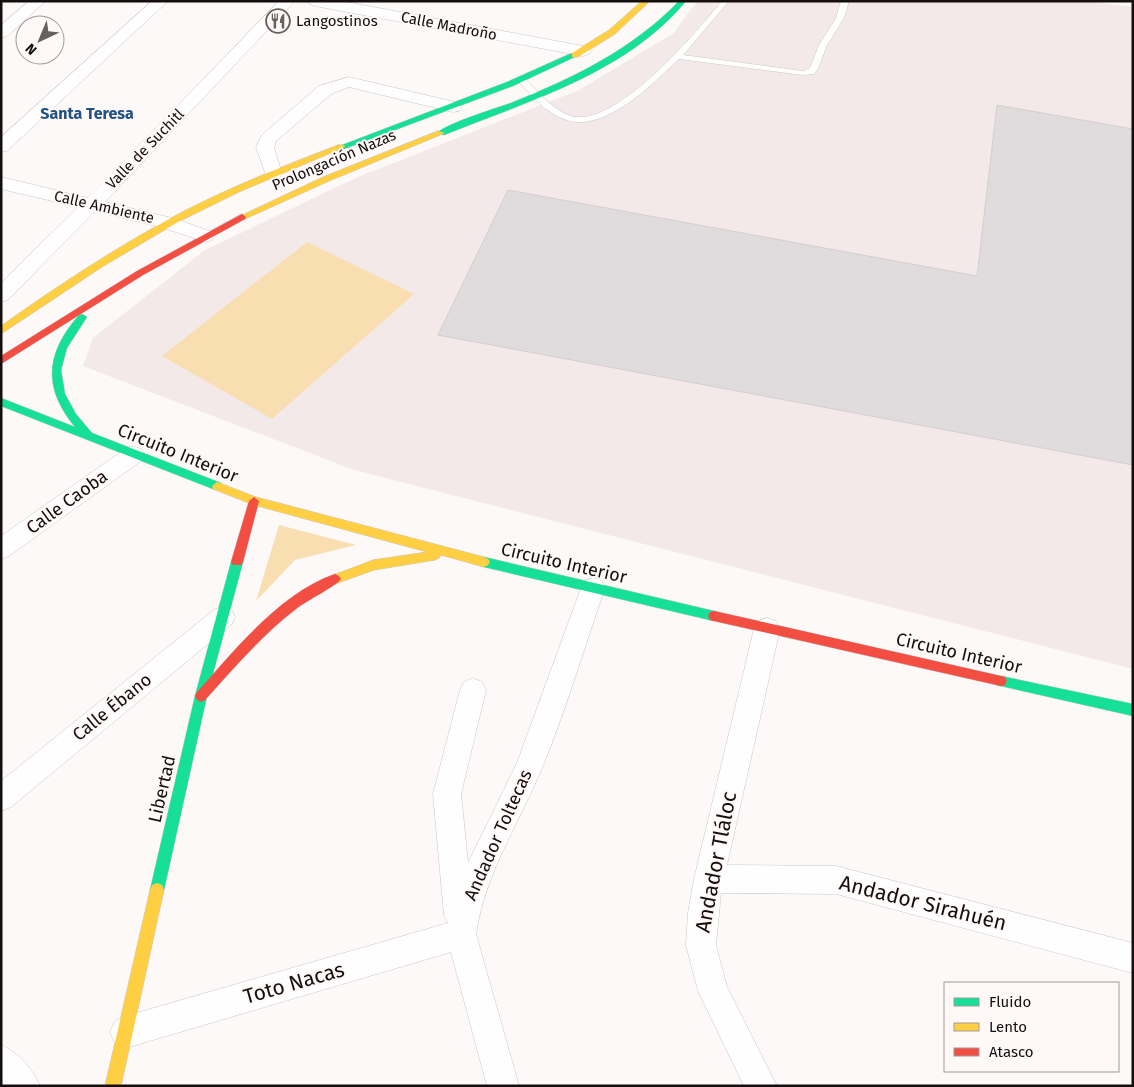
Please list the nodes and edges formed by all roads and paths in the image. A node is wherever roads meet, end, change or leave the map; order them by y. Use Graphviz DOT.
graph roads {
  1 [pos="39,1"];
  2 [pos="160,1"];
  3 [pos="288,1"];
  4 [pos="315,1"];
  5 [pos="647,1"];
  6 [pos="683,1"];
  7 [pos="726,1"];
  8 [pos="845,1"];
  9 [pos="1,33"];
  10 [pos="583,51"];
  11 [pos="679,57"];
  12 [pos="522,80"];
  13 [pos="534,95"];
  14 [pos="453,107"];
  15 [pos="1,147"];
  16 [pos="272,174"];
  17 [pos="1,183"];
  18 [pos="92,204"];
  19 [pos="169,223"];
  20 [pos="206,236"];
  21 [pos="1,295"];
  22 [pos="102,297"];
  23 [pos="1,331"];
  24 [pos="1,362"];
  25 [pos="1,402"];
  26 [pos="88,435"];
  27 [pos="133,455"];
  28 [pos="254,501"];
  29 [pos="1,549"];
  30 [pos="445,553"];
  31 [pos="593,588"];
  32 [pos="223,616"];
  33 [pos="767,629"];
  34 [pos="473,690"];
  35 [pos="201,696"];
  36 [pos="1133,710"];
  37 [pos="1,798"];
  38 [pos="709,879"];
  39 [pos="461,934"];
  40 [pos="1133,958"];
  41 [pos="126,1032"];
  42 [pos="1,1061"];
  43 [pos="24,1086"];
  44 [pos="113,1086"];
  45 [pos="503,1086"];
  46 [pos="762,1086"];
  1 -- 9 [label="street"];
  2 -- 15 [label="street"];
  3 -- 18 [label="street, Valle de Suchitl"];
  4 -- 10 [label="street, Calle Madroño"];
  5 -- 10 [label="main road, Prolongación Nazas"];
  6 -- 13 [label="main road, Prolongación Nazas"];
  7 -- 11 [label="lane"];
  8 -- 11 [label="lane"];
  10 -- 12 [label="main road, Prolongación Nazas"];
  11 -- 13 [label="lane"];
  12 -- 13 [label="lane"];
  12 -- 14 [label="main road, Prolongación Nazas"];
  13 -- 20 [label="main road, Prolongación Nazas"];
  14 -- 16 [label="main road, Prolongación Nazas"];
  14 -- 16 [label="street"];
  16 -- 19 [label="main road, Prolongación Nazas"];
  17 -- 18 [label="street, Calle Ambiente"];
  18 -- 19 [label="street, Calle Ambiente"];
  18 -- 21 [label="street, Valle de Suchitl"];
  19 -- 20 [label="street, Calle Ambiente"];
  19 -- 23 [label="main road, Prolongación Nazas"];
  20 -- 22 [label="main road, Prolongación Nazas"];
  22 -- 24 [label="main road, Prolongación Nazas"];
  22 -- 26 [label="main road"];
  25 -- 26 [label="main road, Circuito Interior"];
  26 -- 27 [label="main road, Circuito Interior"];
  27 -- 28 [label="main road, Circuito Interior"];
  27 -- 29 [label="street, Calle Caoba"];
  28 -- 30 [label="main road, Circuito Interior"];
  28 -- 32 [label="main road, Libertad"];
  30 -- 31 [label="main road, Circuito Interior"];
  30 -- 35 [label="main road"];
  31 -- 33 [label="main road, Circuito Interior"];
  31 -- 39 [label="street, Andador Toltecas"];
  32 -- 35 [label="main road, Libertad"];
  32 -- 37 [label="street, Calle Ébano"];
  33 -- 36 [label="main road, Circuito Interior"];
  33 -- 38 [label="street, Andador Tláloc"];
  34 -- 39 [label="street"];
  35 -- 41 [label="main road, Libertad"];
  38 -- 40 [label="street, Andador Sirahuén"];
  38 -- 46 [label="street, Andador Tláloc"];
  39 -- 41 [label="street, Toto Nacas"];
  39 -- 45 [label="street, Andador Toltecas"];
  41 -- 44 [label="main road, Libertad"];
  42 -- 43 [label="street"];
}
